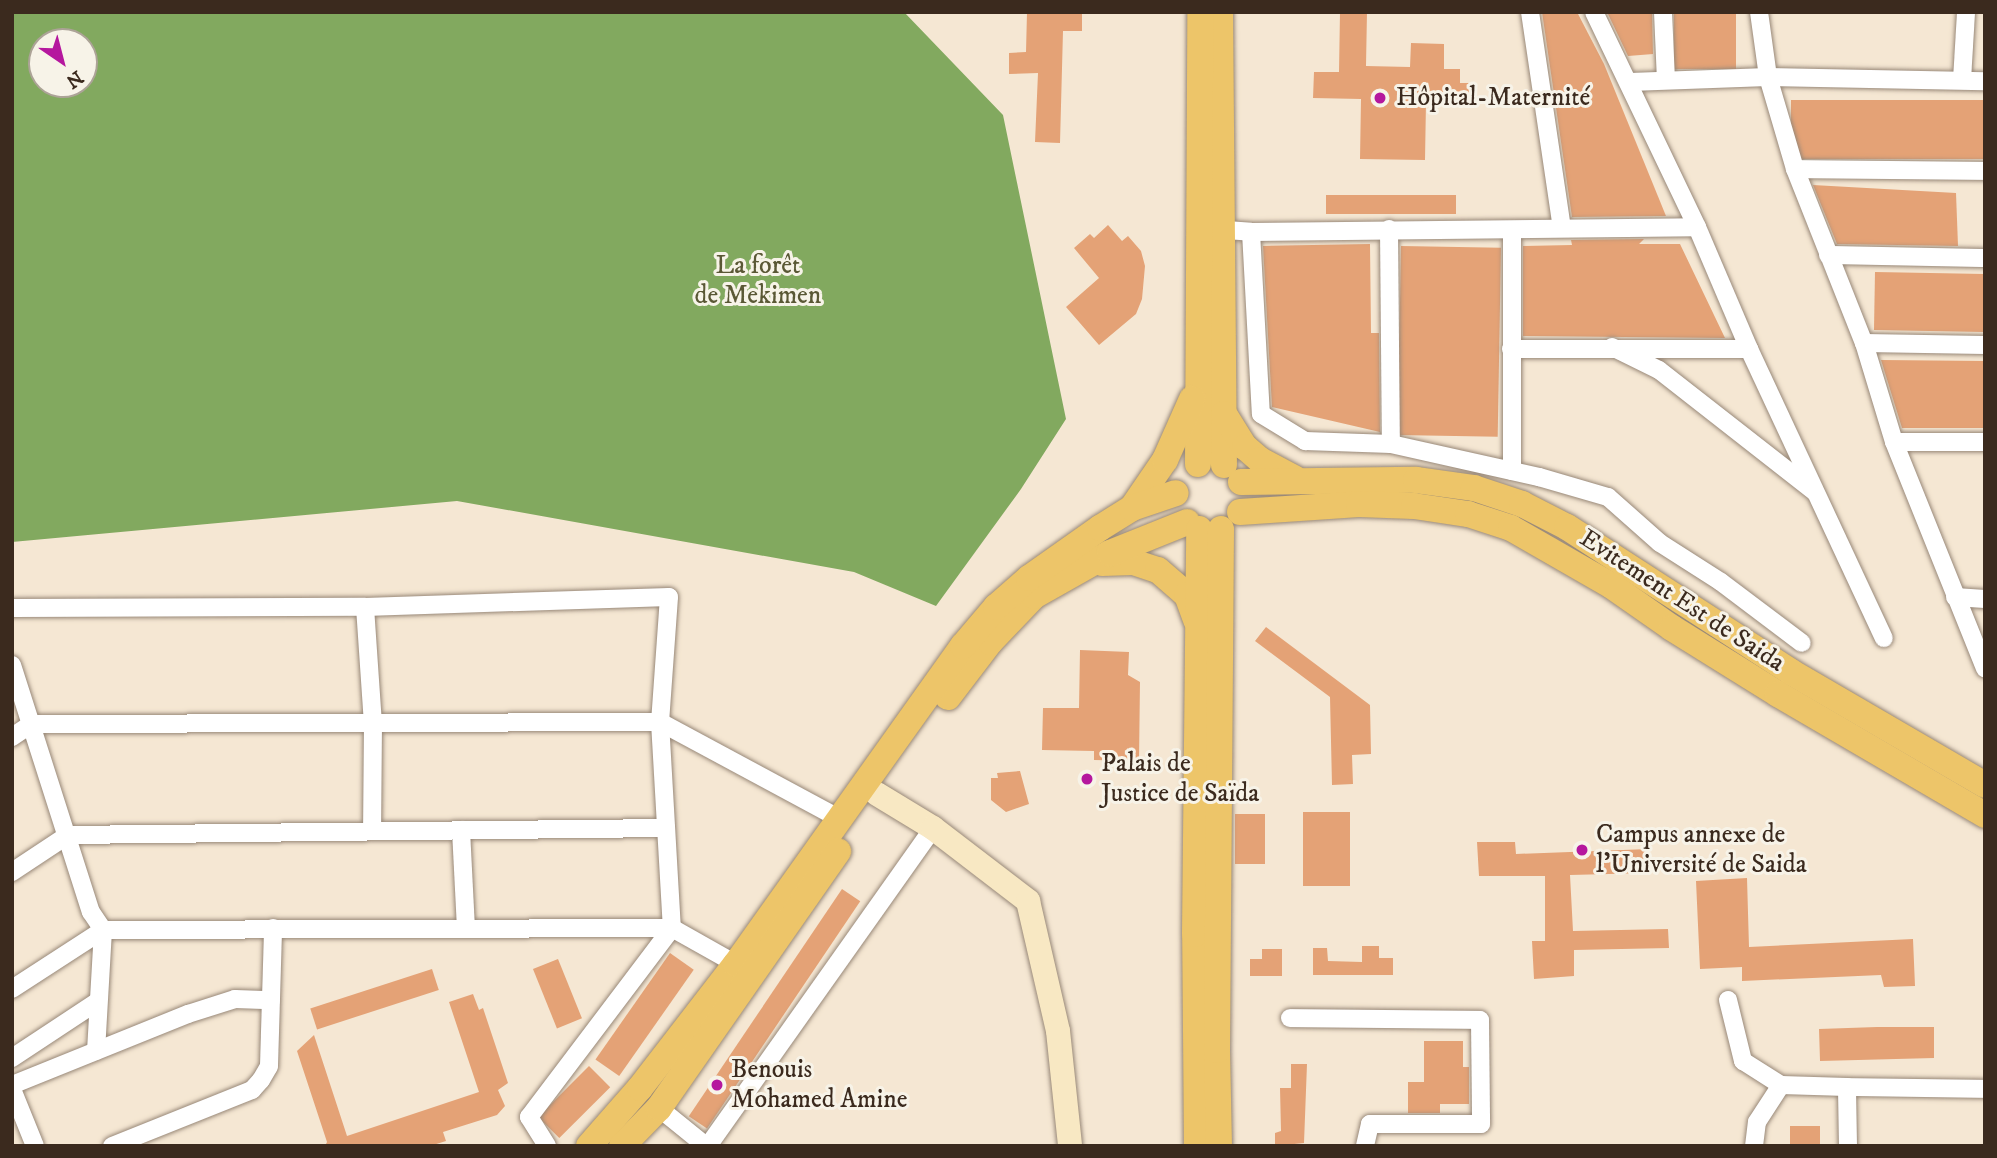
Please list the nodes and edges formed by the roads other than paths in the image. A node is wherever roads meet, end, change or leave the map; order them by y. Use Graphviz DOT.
graph roads {
  1 [pos="1200,12"];
  2 [pos="1220,12"];
  3 [pos="1530,12"];
  4 [pos="1594,12"];
  5 [pos="1664,12"];
  6 [pos="1759,12"];
  7 [pos="1966,12"];
  8 [pos="1768,77"];
  9 [pos="1667,80"];
  10 [pos="1962,80"];
  11 [pos="1985,81"];
  12 [pos="1630,82"];
  13 [pos="1795,169"];
  14 [pos="1985,171"];
  15 [pos="1698,227"];
  16 [pos="1209,228"];
  17 [pos="1562,228"];
  18 [pos="1389,229"];
  19 [pos="1512,231"];
  20 [pos="1251,232"];
  21 [pos="1828,255"];
  22 [pos="1985,258"];
  23 [pos="1864,343"];
  24 [pos="1985,345"];
  25 [pos="1612,347"];
  26 [pos="1511,349"];
  27 [pos="1749,349"];
  28 [pos="1198,381"];
  29 [pos="1223,414"];
  30 [pos="1894,442"];
  31 [pos="1985,442"];
  32 [pos="1391,444"];
  33 [pos="1221,471"];
  34 [pos="1511,471"];
  35 [pos="1295,479"];
  36 [pos="1176,493"];
  37 [pos="1816,493"];
  38 [pos="1132,508"];
  39 [pos="1240,512"];
  40 [pos="1202,527"];
  41 [pos="1094,564"];
  42 [pos="1955,597"];
  43 [pos="1985,599"];
  44 [pos="365,607"];
  45 [pos="12,608"];
  46 [pos="1200,630"];
  47 [pos="1884,638"];
  48 [pos="1802,643"];
  49 [pos="12,665"];
  50 [pos="1985,668"];
  51 [pos="660,722"];
  52 [pos="373,723"];
  53 [pos="31,724"];
  54 [pos="12,737"];
  55 [pos="1985,785"];
  56 [pos="877,794"];
  57 [pos="1985,815"];
  58 [pos="838,818"];
  59 [pos="666,828"];
  60 [pos="933,828"];
  61 [pos="461,830"];
  62 [pos="372,831"];
  63 [pos="68,835"];
  64 [pos="12,872"];
  65 [pos="273,928"];
  66 [pos="671,928"];
  67 [pos="466,929"];
  68 [pos="103,930"];
  69 [pos="736,964"];
  70 [pos="12,989"];
  71 [pos="271,1000"];
  72 [pos="1728,1000"];
  73 [pos="97,1002"];
  74 [pos="1290,1018"];
  75 [pos="96,1051"];
  76 [pos="12,1058"];
  77 [pos="1781,1085"];
  78 [pos="12,1087"];
  79 [pos="1847,1087"];
  80 [pos="1985,1089"];
  81 [pos="659,1108"];
  82 [pos="34,1146"];
  83 [pos="112,1146"];
  84 [pos="547,1146"];
  85 [pos="589,1146"];
  86 [pos="622,1146"];
  87 [pos="707,1146"];
  88 [pos="1070,1146"];
  89 [pos="1197,1146"];
  90 [pos="1219,1146"];
  91 [pos="1366,1146"];
  92 [pos="1754,1146"];
  93 [pos="1848,1146"];
  1 -- 16 [label="main road"];
  2 -- 16 [label="main road"];
  3 -- 17 [label="street"];
  4 -- 12 [label="street"];
  5 -- 9 [label="street"];
  6 -- 8 [label="street"];
  7 -- 10 [label="street"];
  8 -- 9 [label="street"];
  8 -- 10 [label="street"];
  8 -- 13 [label="street"];
  9 -- 12 [label="street"];
  10 -- 11 [label="street"];
  12 -- 15 [label="street"];
  13 -- 14 [label="street"];
  13 -- 21 [label="street"];
  15 -- 17 [label="street"];
  15 -- 27 [label="street"];
  16 -- 20 [label="street"];
  16 -- 28 [label="main road"];
  16 -- 29 [label="main road"];
  17 -- 19 [label="street"];
  18 -- 19 [label="street"];
  18 -- 20 [label="street"];
  18 -- 32 [label="street"];
  19 -- 26 [label="street"];
  20 -- 32 [label="street"];
  21 -- 22 [label="street"];
  21 -- 23 [label="street"];
  23 -- 24 [label="street"];
  23 -- 30 [label="street"];
  25 -- 26 [label="street"];
  25 -- 27 [label="street"];
  25 -- 37 [label="street"];
  26 -- 34 [label="street"];
  27 -- 37 [label="street"];
  28 -- 33 [label="main road"];
  28 -- 38 [label="main road"];
  29 -- 33 [label="main road"];
  29 -- 35 [label="main road"];
  30 -- 31 [label="street"];
  30 -- 42 [label="street"];
  32 -- 34 [label="street"];
  33 -- 35 [label="main road, Evitement Est de Saida"];
  33 -- 36 [label="main road"];
  33 -- 39 [label="main road"];
  34 -- 48 [label="street"];
  35 -- 55 [label="main road, Evitement Est de Saida"];
  36 -- 38 [label="main road"];
  36 -- 40 [label="main road"];
  37 -- 47 [label="street"];
  38 -- 58 [label="main road"];
  39 -- 40 [label="main road"];
  39 -- 57 [label="main road"];
  40 -- 41 [label="main road"];
  40 -- 46 [label="main road"];
  40 -- 90 [label="main road"];
  41 -- 46 [label="main road"];
  41 -- 56 [label="main road"];
  42 -- 43 [label="street"];
  42 -- 50 [label="street"];
  44 -- 45 [label="street"];
  44 -- 51 [label="street"];
  44 -- 52 [label="street"];
  46 -- 89 [label="main road"];
  49 -- 53 [label="street"];
  51 -- 52 [label="street"];
  51 -- 58 [label="street"];
  51 -- 59 [label="street"];
  52 -- 53 [label="street"];
  52 -- 62 [label="street"];
  53 -- 54 [label="street"];
  53 -- 63 [label="street"];
  56 -- 60 [label="street"];
  56 -- 81 [label="main road"];
  58 -- 69 [label="main road"];
  59 -- 61 [label="street"];
  59 -- 66 [label="street"];
  60 -- 87 [label="street"];
  60 -- 88 [label="street"];
  61 -- 62 [label="street"];
  61 -- 67 [label="street"];
  62 -- 63 [label="street"];
  63 -- 64 [label="street"];
  63 -- 68 [label="street"];
  65 -- 67 [label="street"];
  65 -- 68 [label="street"];
  65 -- 71 [label="street"];
  66 -- 67 [label="street"];
  66 -- 69 [label="street"];
  66 -- 84 [label="street"];
  68 -- 70 [label="street"];
  68 -- 73 [label="street"];
  69 -- 85 [label="main road"];
  71 -- 75 [label="street"];
  71 -- 83 [label="street"];
  72 -- 77 [label="street"];
  73 -- 75 [label="street"];
  73 -- 76 [label="street"];
  74 -- 91 [label="street"];
  75 -- 78 [label="street"];
  77 -- 79 [label="street"];
  77 -- 92 [label="street"];
  78 -- 82 [label="street"];
  79 -- 80 [label="street"];
  79 -- 93 [label="street"];
  81 -- 86 [label="main road"];
  81 -- 87 [label="street"];
}
